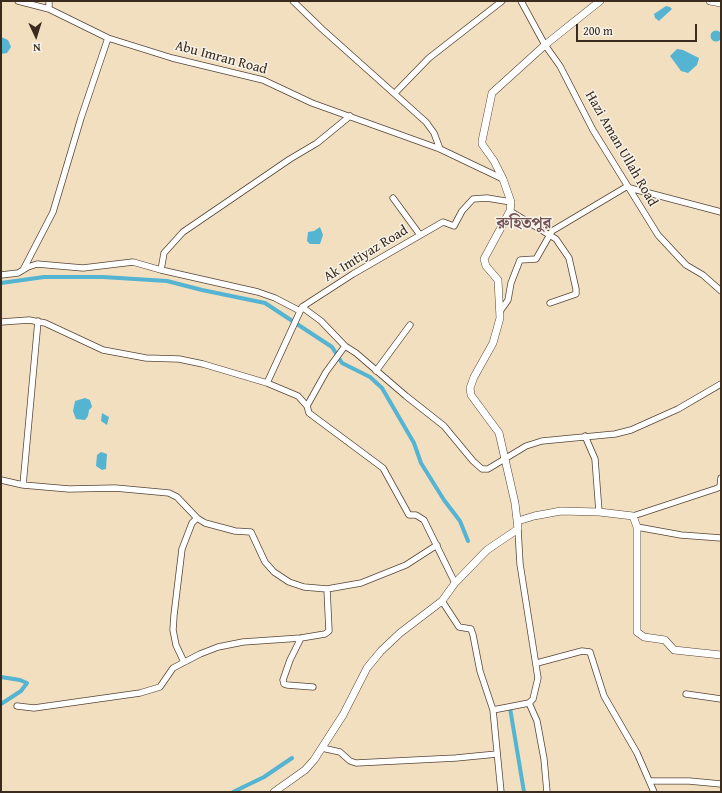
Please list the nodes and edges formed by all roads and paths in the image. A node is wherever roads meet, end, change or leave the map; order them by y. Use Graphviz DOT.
graph roads {
  1 [pos="18,1"];
  2 [pos="49,1"];
  3 [pos="293,1"];
  4 [pos="502,1"];
  5 [pos="521,1"];
  6 [pos="600,1"];
  7 [pos="710,1"];
  8 [pos="721,3"];
  9 [pos="49,9"];
  10 [pos="108,38"];
  11 [pos="545,45"];
  12 [pos="395,93"];
  13 [pos="350,116"];
  14 [pos="440,149"];
  15 [pos="503,179"];
  16 [pos="626,187"];
  17 [pos="393,198"];
  18 [pos="511,202"];
  19 [pos="510,211"];
  20 [pos="721,212"];
  21 [pos="420,236"];
  22 [pos="549,236"];
  23 [pos="23,270"];
  24 [pos="161,270"];
  25 [pos="1,275"];
  26 [pos="721,291"];
  27 [pos="550,303"];
  28 [pos="501,310"];
  29 [pos="300,311"];
  30 [pos="38,321"];
  31 [pos="1,322"];
  32 [pos="410,325"];
  33 [pos="345,346"];
  34 [pos="376,372"];
  35 [pos="267,383"];
  36 [pos="721,384"];
  37 [pos="307,406"];
  38 [pos="586,436"];
  39 [pos="506,459"];
  40 [pos="721,478"];
  41 [pos="1,480"];
  42 [pos="23,485"];
  43 [pos="599,512"];
  44 [pos="633,516"];
  45 [pos="196,518"];
  46 [pos="518,522"];
  47 [pos="637,527"];
  48 [pos="518,530"];
  49 [pos="721,538"];
  50 [pos="437,546"];
  51 [pos="455,583"];
  52 [pos="327,589"];
  53 [pos="442,601"];
  54 [pos="301,638"];
  55 [pos="721,655"];
  56 [pos="184,662"];
  57 [pos="536,663"];
  58 [pos="313,688"];
  59 [pos="686,694"];
  60 [pos="721,699"];
  61 [pos="529,703"];
  62 [pos="17,706"];
  63 [pos="493,710"];
  64 [pos="322,748"];
  65 [pos="497,754"];
  66 [pos="650,780"];
  67 [pos="721,784"];
  68 [pos="274,792"];
  69 [pos="501,792"];
  70 [pos="547,792"];
  71 [pos="654,792"];
  1 -- 9 [label="street, Abu Imran Road"];
  2 -- 9 [label="street"];
  3 -- 12 [label="street"];
  4 -- 12 [label="street"];
  5 -- 11 [label="street, Hazi Aman Ullah Road"];
  6 -- 11 [label="main road"];
  7 -- 8 [label="main road"];
  9 -- 10 [label="street, Abu Imran Road"];
  10 -- 13 [label="street, Abu Imran Road"];
  10 -- 23 [label="street"];
  11 -- 15 [label="main road"];
  11 -- 16 [label="street, Hazi Aman Ullah Road"];
  12 -- 14 [label="street"];
  13 -- 14 [label="street, Abu Imran Road"];
  13 -- 24 [label="street"];
  14 -- 15 [label="street, Abu Imran Road"];
  15 -- 18 [label="main road"];
  16 -- 20 [label="street"];
  16 -- 22 [label="street"];
  16 -- 26 [label="street, Hazi Aman Ullah Road"];
  17 -- 21 [label="street"];
  18 -- 19 [label="main road"];
  18 -- 21 [label="street, Ak Imtiyaz Road"];
  19 -- 22 [label="street"];
  19 -- 28 [label="main road"];
  21 -- 29 [label="street, Ak Imtiyaz Road"];
  22 -- 27 [label="street"];
  22 -- 28 [label="street"];
  23 -- 24 [label="street"];
  23 -- 25 [label="street"];
  24 -- 29 [label="street"];
  28 -- 39 [label="main road"];
  29 -- 33 [label="street"];
  29 -- 35 [label="street"];
  30 -- 31 [label="street"];
  30 -- 35 [label="street"];
  30 -- 42 [label="street"];
  32 -- 34 [label="street"];
  33 -- 34 [label="street"];
  33 -- 37 [label="street"];
  34 -- 39 [label="street"];
  35 -- 37 [label="street"];
  36 -- 38 [label="street"];
  37 -- 50 [label="street"];
  38 -- 39 [label="street"];
  38 -- 43 [label="street"];
  39 -- 46 [label="main road"];
  40 -- 44 [label="street"];
  41 -- 42 [label="street"];
  42 -- 45 [label="street"];
  43 -- 44 [label="main road"];
  43 -- 46 [label="main road"];
  44 -- 47 [label="main road"];
  45 -- 52 [label="street"];
  45 -- 56 [label="street"];
  46 -- 48 [label="main road"];
  47 -- 49 [label="street"];
  47 -- 55 [label="main road"];
  48 -- 51 [label="main road"];
  48 -- 57 [label="street"];
  50 -- 51 [label="street"];
  50 -- 52 [label="street"];
  51 -- 53 [label="main road"];
  52 -- 54 [label="street"];
  53 -- 63 [label="street"];
  53 -- 64 [label="main road"];
  54 -- 56 [label="street"];
  54 -- 58 [label="street"];
  56 -- 62 [label="street"];
  57 -- 61 [label="street"];
  57 -- 66 [label="street"];
  59 -- 60 [label="street"];
  61 -- 63 [label="street"];
  61 -- 70 [label="street"];
  63 -- 65 [label="street"];
  64 -- 65 [label="street"];
  64 -- 68 [label="main road"];
  65 -- 69 [label="street"];
  66 -- 67 [label="street"];
  66 -- 71 [label="street"];
}
